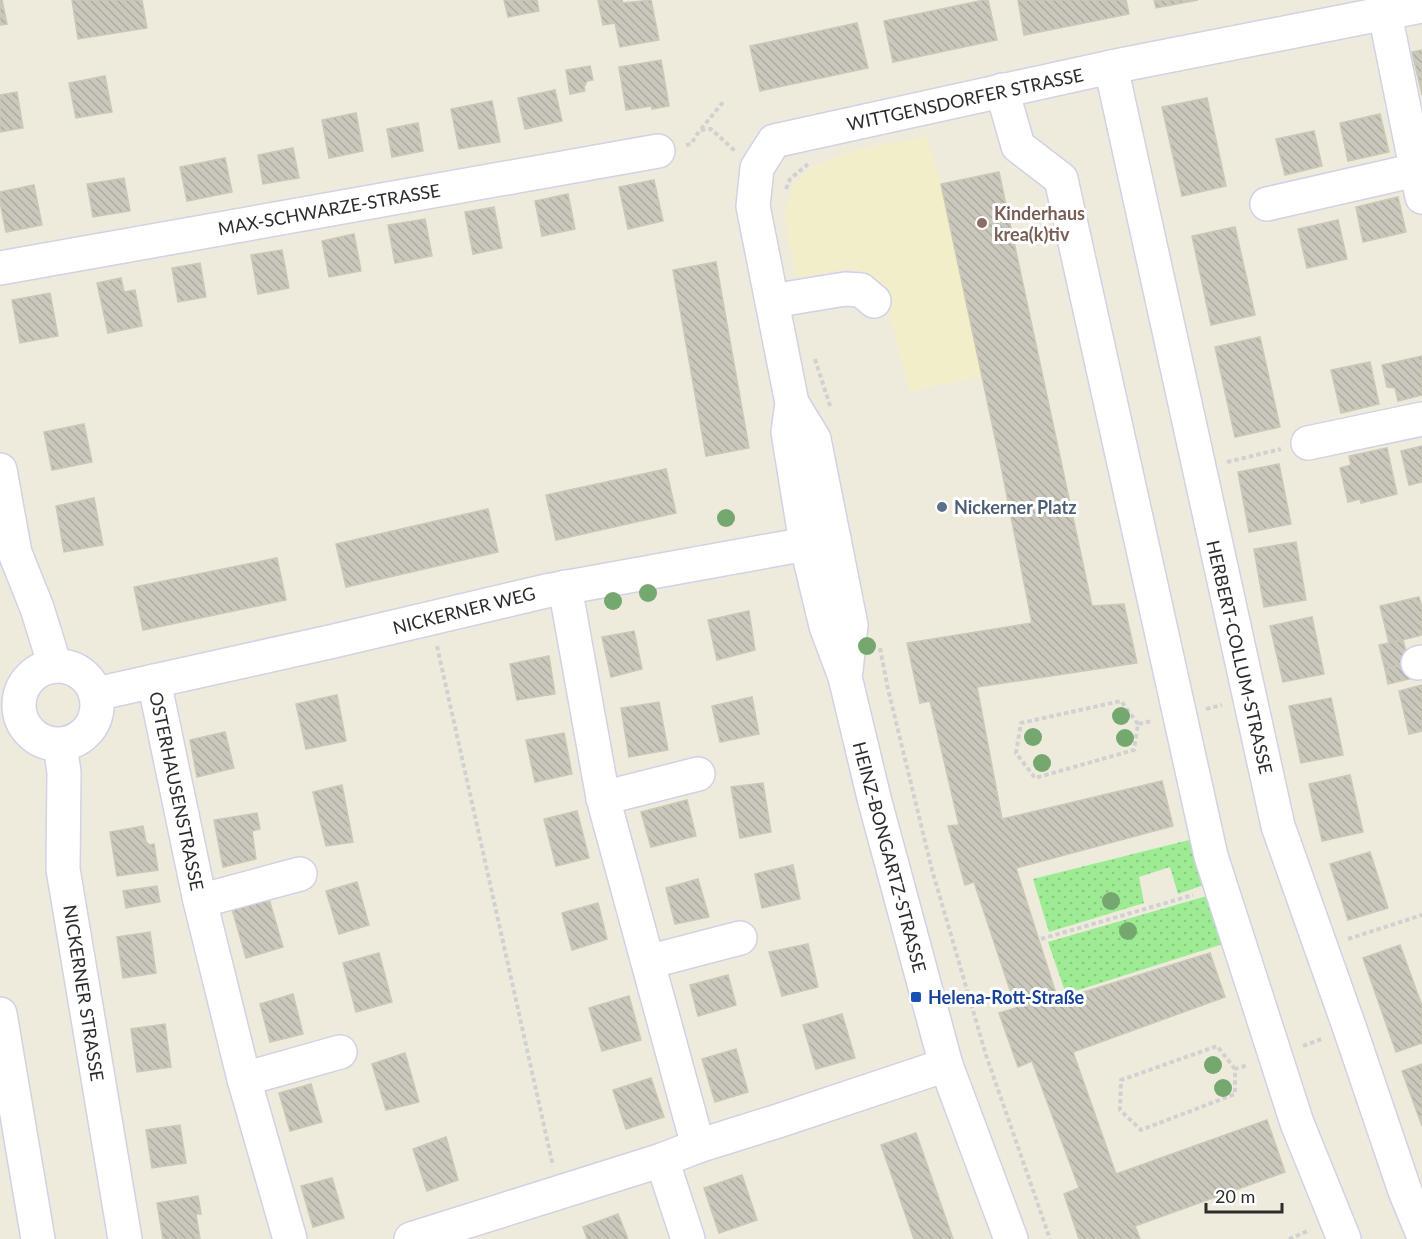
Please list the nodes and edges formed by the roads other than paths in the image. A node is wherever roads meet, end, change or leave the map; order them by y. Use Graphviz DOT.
graph roads {
  1 [pos="1422,6"];
  2 [pos="1385,14"];
  3 [pos="1111,67"];
  4 [pos="1002,90"];
  5 [pos="658,151"];
  6 [pos="1419,184"];
  7 [pos="1267,204"];
  8 [pos="0,268"];
  9 [pos="772,301"];
  10 [pos="874,301"];
  11 [pos="1422,419"];
  12 [pos="1308,443"];
  13 [pos="0,470"];
  14 [pos="820,541"];
  15 [pos="565,587"];
  16 [pos="55,666"];
  17 [pos="154,681"];
  18 [pos="96,694"];
  19 [pos="9,713"];
  20 [pos="60,746"];
  21 [pos="698,774"];
  22 [pos="603,798"];
  23 [pos="300,874"];
  24 [pos="200,901"];
  25 [pos="740,938"];
  26 [pos="648,962"];
  27 [pos="0,1014"];
  28 [pos="340,1052"];
  29 [pos="946,1065"];
  30 [pos="244,1079"];
  31 [pos="698,1146"];
  32 [pos="662,1160"];
  33 [pos="1422,1232"];
  34 [pos="38,1239"];
  35 [pos="125,1239"];
  36 [pos="290,1239"];
  37 [pos="411,1239"];
  38 [pos="688,1239"];
  39 [pos="1011,1239"];
  40 [pos="1344,1239"];
  1 -- 2 [label="street, WITTGENSDORFER STRASSE"];
  2 -- 3 [label="street, WITTGENSDORFER STRASSE"];
  2 -- 6 [label="street"];
  3 -- 4 [label="street, WITTGENSDORFER STRASSE"];
  3 -- 33 [label="street, HERBERT-COLLUM-STRASSE"];
  4 -- 9 [label="street, WITTGENSDORFER STRASSE"];
  4 -- 40 [label="street"];
  5 -- 8 [label="street, MAX-SCHWARZE-STRASSE"];
  6 -- 7 [label="street"];
  9 -- 10 [label="street"];
  9 -- 14 [label="street, WITTGENSDORFER STRASSE"];
  11 -- 12 [label="street"];
  13 -- 16 [label="street"];
  14 -- 15 [label="street, NICKERNER WEG"];
  14 -- 29 [label="street, HEINZ-BONGARTZ-STRASSE"];
  15 -- 17 [label="street, NICKERNER WEG"];
  15 -- 22 [label="street"];
  16 -- 18 [label="street"];
  16 -- 19 [label="street"];
  17 -- 18 [label="street, NICKERNER WEG"];
  17 -- 24 [label="street, OSTERHAUSENSTRASSE"];
  18 -- 20 [label="street"];
  19 -- 20 [label="street"];
  20 -- 35 [label="street, NICKERNER STRASSE"];
  21 -- 22 [label="street"];
  22 -- 26 [label="street"];
  23 -- 24 [label="street, OSTERHAUSENSTRASSE"];
  24 -- 30 [label="street, OSTERHAUSENSTRASSE"];
  25 -- 26 [label="street"];
  26 -- 31 [label="street"];
  27 -- 34 [label="street"];
  28 -- 30 [label="street"];
  29 -- 31 [label="street"];
  29 -- 39 [label="street, HEINZ-BONGARTZ-STRASSE"];
  30 -- 36 [label="street, OSTERHAUSENSTRASSE"];
  31 -- 32 [label="street"];
  32 -- 37 [label="street"];
  32 -- 38 [label="street"];
}
